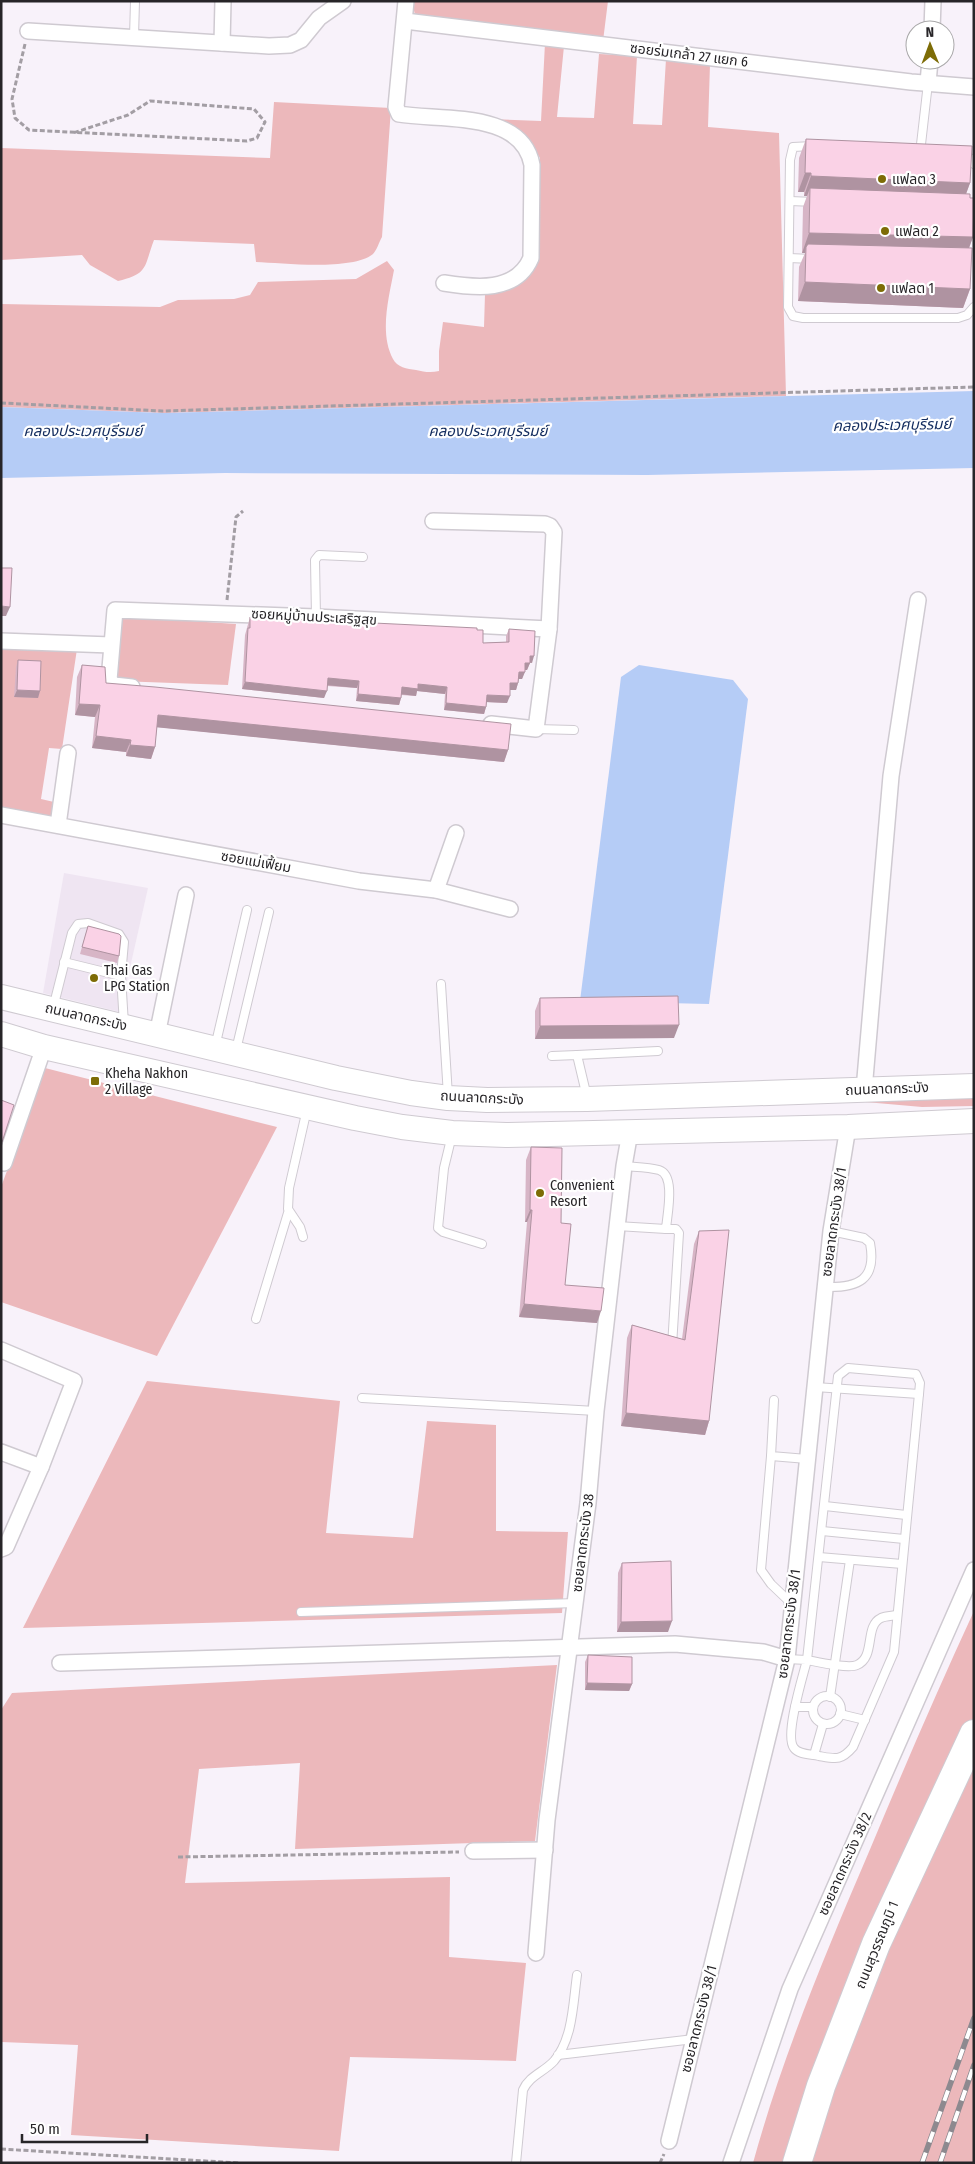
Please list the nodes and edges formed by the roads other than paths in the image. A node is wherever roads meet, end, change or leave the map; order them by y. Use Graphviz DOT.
graph roads {
  1 [pos="135,1"];
  2 [pos="223,1"];
  3 [pos="343,1"];
  4 [pos="406,1"];
  5 [pos="933,1"];
  6 [pos="932,20"];
  7 [pos="405,21"];
  8 [pos="28,31"];
  9 [pos="134,37"];
  10 [pos="222,43"];
  11 [pos="929,70"];
  12 [pos="928,84"];
  13 [pos="974,87"];
  14 [pos="818,146"];
  15 [pos="911,152"];
  16 [pos="953,155"];
  17 [pos="974,164"];
  18 [pos="790,201"];
  19 [pos="828,202"];
  20 [pos="789,258"];
  21 [pos="818,259"];
  22 [pos="444,283"];
  23 [pos="974,307"];
  24 [pos="433,521"];
  25 [pos="363,557"];
  26 [pos="918,600"];
  27 [pos="316,617"];
  28 [pos="549,629"];
  29 [pos="1,642"];
  30 [pos="111,645"];
  31 [pos="151,689"];
  32 [pos="477,723"];
  33 [pos="536,729"];
  34 [pos="574,730"];
  35 [pos="68,753"];
  36 [pos="1,815"];
  37 [pos="58,826"];
  38 [pos="456,833"];
  39 [pos="436,890"];
  40 [pos="186,895"];
  41 [pos="510,909"];
  42 [pos="247,910"];
  43 [pos="269,912"];
  44 [pos="64,962"];
  45 [pos="121,976"];
  46 [pos="441,984"];
  47 [pos="1,996"];
  48 [pos="52,1010"];
  49 [pos="124,1026"];
  50 [pos="1,1034"];
  51 [pos="157,1035"];
  52 [pos="44,1046"];
  53 [pos="658,1051"];
  54 [pos="225,1052"];
  55 [pos="577,1055"];
  56 [pos="552,1056"];
  57 [pos="974,1086"];
  58 [pos="864,1090"];
  59 [pos="697,1094"];
  60 [pos="448,1098"];
  61 [pos="588,1099"];
  62 [pos="308,1107"];
  63 [pos="974,1121"];
  64 [pos="848,1127"];
  65 [pos="700,1129"];
  66 [pos="630,1132"];
  67 [pos="452,1133"];
  68 [pos="4,1163"];
  69 [pos="624,1166"];
  70 [pos="288,1213"];
  71 [pos="617,1226"];
  72 [pos="666,1229"];
  73 [pos="831,1232"];
  74 [pos="303,1237"];
  75 [pos="482,1244"];
  76 [pos="825,1287"];
  77 [pos="256,1319"];
  78 [pos="672,1346"];
  79 [pos="1,1350"];
  80 [pos="815,1387"];
  81 [pos="836,1389"];
  82 [pos="919,1394"];
  83 [pos="362,1398"];
  84 [pos="774,1400"];
  85 [pos="596,1412"];
  86 [pos="1,1452"];
  87 [pos="770,1456"];
  88 [pos="808,1459"];
  89 [pos="41,1467"];
  90 [pos="825,1506"];
  91 [pos="906,1515"];
  92 [pos="822,1531"];
  93 [pos="904,1539"];
  94 [pos="4,1548"];
  95 [pos="819,1557"];
  96 [pos="850,1560"];
  97 [pos="902,1564"];
  98 [pos="974,1570"];
  99 [pos="576,1604"];
  100 [pos="793,1605"];
  101 [pos="301,1612"];
  102 [pos="897,1615"];
  103 [pos="570,1646"];
  104 [pos="787,1659"];
  105 [pos="807,1660"];
  106 [pos="60,1663"];
  107 [pos="835,1664"];
  108 [pos="830,1697"];
  109 [pos="795,1707"];
  110 [pos="813,1707"];
  111 [pos="840,1714"];
  112 [pos="865,1720"];
  113 [pos="823,1724"];
  114 [pos="974,1734"];
  115 [pos="814,1755"];
  116 [pos="545,1850"];
  117 [pos="473,1851"];
  118 [pos="536,1953"];
  119 [pos="577,1976"];
  120 [pos="694,2039"];
  121 [pos="558,2056"];
  122 [pos="669,2142"];
  123 [pos="516,2163"];
  124 [pos="731,2163"];
  125 [pos="797,2163"];
  1 -- 9 [label="lane"];
  2 -- 10 [label="street"];
  3 -- 10 [label="street"];
  4 -- 7 [label="street"];
  5 -- 6 [label="street"];
  7 -- 12 [label="street, ซอยร่มเกล้า 27 แยก 6"];
  7 -- 22 [label="street"];
  8 -- 9 [label="street"];
  9 -- 10 [label="street"];
  11 -- 12 [label="street"];
  12 -- 13 [label="street, ซอยร่มเกล้า 27 แยก 6"];
  12 -- 15 [label="lane"];
  14 -- 18 [label="lane"];
  16 -- 17 [label="lane"];
  18 -- 19 [label="lane"];
  18 -- 20 [label="lane"];
  20 -- 21 [label="lane"];
  20 -- 23 [label="lane"];
  24 -- 28 [label="street"];
  25 -- 27 [label="lane"];
  26 -- 58 [label="street"];
  27 -- 28 [label="street, ซอยหมู่บ้านประเสริฐสุข"];
  27 -- 30 [label="street, ซอยหมู่บ้านประเสริฐสุข"];
  28 -- 33 [label="street"];
  29 -- 30 [label="street"];
  30 -- 31 [label="street, ซอยหมู่บ้านประเสริฐสุข"];
  32 -- 33 [label="street"];
  33 -- 34 [label="lane"];
  35 -- 37 [label="street"];
  36 -- 37 [label="street, ซอยแม่เฟี้ยม"];
  37 -- 39 [label="street, ซอยแม่เฟี้ยม"];
  38 -- 39 [label="street"];
  39 -- 41 [label="street, ซอยแม่เฟี้ยม"];
  40 -- 51 [label="street"];
  42 -- 54 [label="lane"];
  43 -- 54 [label="lane"];
  44 -- 45 [label="lane"];
  44 -- 45 [label="lane"];
  44 -- 48 [label="lane"];
  45 -- 49 [label="lane"];
  46 -- 60 [label="lane"];
  47 -- 48 [label="main road, ถนนลาดกระบัง"];
  48 -- 49 [label="main road, ถนนลาดกระบัง"];
  49 -- 51 [label="main road, ถนนลาดกระบัง"];
  50 -- 52 [label="main road"];
  51 -- 54 [label="main road, ถนนลาดกระบัง"];
  52 -- 62 [label="main road"];
  52 -- 68 [label="street"];
  53 -- 55 [label="lane"];
  54 -- 60 [label="main road, ถนนลาดกระบัง"];
  55 -- 56 [label="lane"];
  55 -- 61 [label="lane"];
  57 -- 58 [label="main road, ถนนลาดกระบัง"];
  58 -- 59 [label="main road, ถนนลาดกระบัง"];
  59 -- 61 [label="main road, ถนนลาดกระบัง"];
  59 -- 65 [label="main road"];
  60 -- 61 [label="main road, ถนนลาดกระบัง"];
  62 -- 67 [label="main road"];
  62 -- 70 [label="lane"];
  63 -- 64 [label="main road"];
  64 -- 65 [label="main road"];
  64 -- 73 [label="street, ซอยลาดกระบัง 38/1"];
  65 -- 66 [label="main road"];
  66 -- 67 [label="main road"];
  66 -- 69 [label="street, ซอยลาดกระบัง 38"];
  67 -- 75 [label="lane"];
  69 -- 71 [label="street, ซอยลาดกระบัง 38"];
  69 -- 72 [label="lane"];
  70 -- 74 [label="lane"];
  70 -- 77 [label="lane"];
  71 -- 72 [label="lane"];
  71 -- 85 [label="street, ซอยลาดกระบัง 38"];
  72 -- 78 [label="lane"];
  73 -- 76 [label="street, ซอยลาดกระบัง 38/1"];
  73 -- 76 [label="lane"];
  76 -- 80 [label="street, ซอยลาดกระบัง 38/1"];
  79 -- 89 [label="street"];
  80 -- 81 [label="lane"];
  80 -- 88 [label="street, ซอยลาดกระบัง 38/1"];
  81 -- 82 [label="lane"];
  81 -- 82 [label="lane"];
  81 -- 90 [label="lane"];
  82 -- 91 [label="lane"];
  83 -- 85 [label="lane"];
  84 -- 87 [label="lane"];
  85 -- 99 [label="street, ซอยลาดกระบัง 38"];
  86 -- 89 [label="street"];
  87 -- 88 [label="lane"];
  87 -- 100 [label="lane"];
  88 -- 100 [label="street, ซอยลาดกระบัง 38/1"];
  89 -- 94 [label="street"];
  90 -- 91 [label="lane"];
  90 -- 92 [label="lane"];
  91 -- 93 [label="lane"];
  92 -- 93 [label="lane"];
  92 -- 95 [label="lane"];
  93 -- 97 [label="lane"];
  95 -- 96 [label="lane"];
  95 -- 105 [label="lane"];
  96 -- 97 [label="lane"];
  96 -- 107 [label="lane"];
  97 -- 102 [label="lane"];
  98 -- 124 [label="street, ซอยลาดกระบัง 38/2"];
  99 -- 101 [label="lane"];
  99 -- 103 [label="street, ซอยลาดกระบัง 38"];
  100 -- 104 [label="street, ซอยลาดกระบัง 38/1"];
  102 -- 107 [label="lane"];
  102 -- 112 [label="lane"];
  103 -- 104 [label="street"];
  103 -- 106 [label="street"];
  103 -- 116 [label="street, ซอยลาดกระบัง 38"];
  104 -- 105 [label="lane"];
  104 -- 120 [label="street, ซอยลาดกระบัง 38/1"];
  105 -- 107 [label="lane"];
  105 -- 109 [label="lane"];
  107 -- 108 [label="lane"];
  108 -- 110 [label="lane"];
  108 -- 111 [label="lane"];
  109 -- 110 [label="lane"];
  109 -- 115 [label="lane"];
  110 -- 113 [label="lane"];
  111 -- 112 [label="lane"];
  111 -- 113 [label="lane"];
  112 -- 115 [label="lane"];
  113 -- 115 [label="lane"];
  114 -- 125 [label="highway, ถนนสุวรรณภูมิ 1"];
  116 -- 117 [label="street"];
  116 -- 118 [label="street, ซอยลาดกระบัง 38"];
  119 -- 121 [label="lane"];
  120 -- 121 [label="lane"];
  120 -- 122 [label="street, ซอยลาดกระบัง 38/1"];
  121 -- 123 [label="lane"];
}
